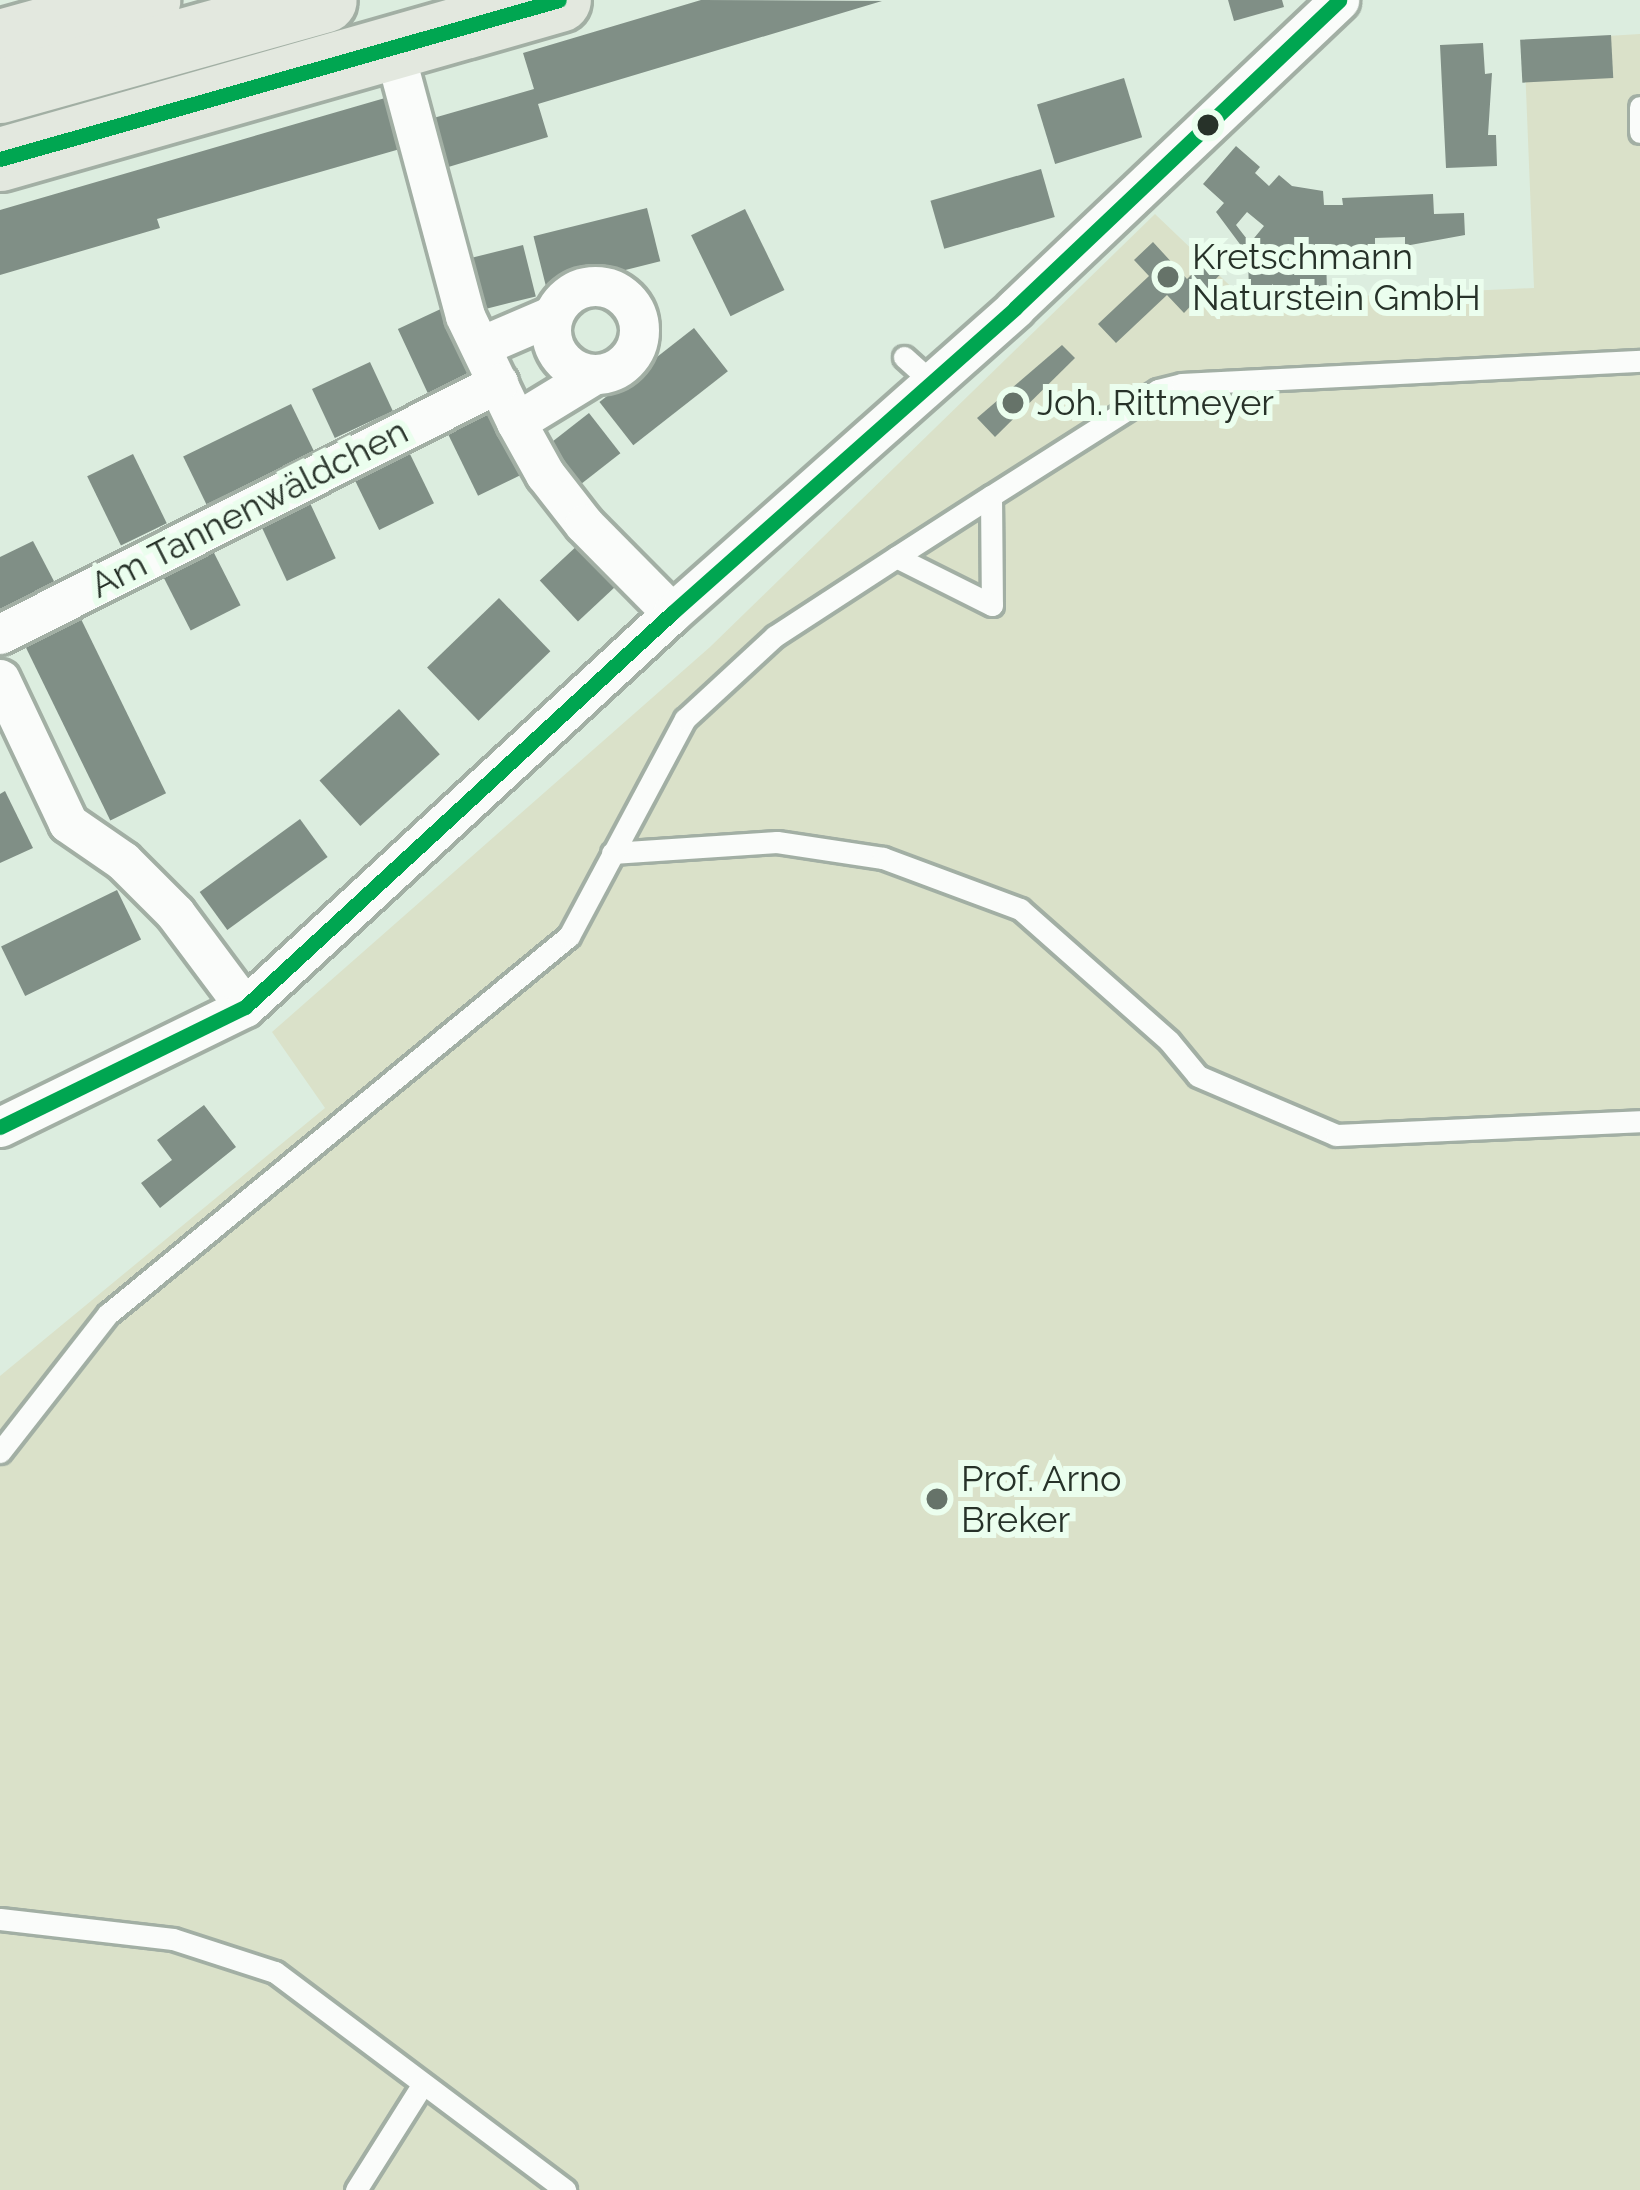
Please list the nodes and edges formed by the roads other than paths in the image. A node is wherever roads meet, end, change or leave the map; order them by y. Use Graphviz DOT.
graph roads {
  1 [pos="148,0"];
  2 [pos="326,0"];
  3 [pos="559,0"];
  4 [pos="1339,0"];
  5 [pos="0,41"];
  6 [pos="393,47"];
  7 [pos="0,91"];
  8 [pos="1640,106"];
  9 [pos="1640,132"];
  10 [pos="0,159"];
  11 [pos="554,316"];
  12 [pos="481,346"];
  13 [pos="1640,361"];
  14 [pos="593,375"];
  15 [pos="498,383"];
  16 [pos="516,422"];
  17 [pos="991,496"];
  18 [pos="896,557"];
  19 [pos="672,613"];
  20 [pos="0,634"];
  21 [pos="0,679"];
  22 [pos="612,853"];
  23 [pos="244,1007"];
  24 [pos="1640,1121"];
  25 [pos="0,1127"];
  26 [pos="0,1452"];
  27 [pos="0,1919"];
  28 [pos="422,2085"];
  29 [pos="356,2190"];
  30 [pos="565,2190"];
  1 -- 5 [label="main road"];
  2 -- 7 [label="main road"];
  3 -- 6 [label="main road"];
  4 -- 19 [label="street"];
  6 -- 10 [label="main road"];
  6 -- 12 [label="street"];
  8 -- 9 [label="lane"];
  11 -- 12 [label="street"];
  11 -- 14 [label="street"];
  11 -- 14 [label="street"];
  12 -- 15 [label="street"];
  13 -- 17 [label="lane"];
  14 -- 16 [label="street"];
  15 -- 16 [label="street"];
  15 -- 20 [label="street, Am Tannenwäldchen"];
  16 -- 19 [label="street"];
  17 -- 18 [label="lane"];
  17 -- 18 [label="lane"];
  18 -- 22 [label="lane"];
  19 -- 23 [label="street"];
  21 -- 23 [label="street"];
  22 -- 24 [label="lane"];
  22 -- 26 [label="lane"];
  23 -- 25 [label="street"];
  27 -- 28 [label="lane"];
  28 -- 29 [label="lane"];
  28 -- 30 [label="lane"];
}
